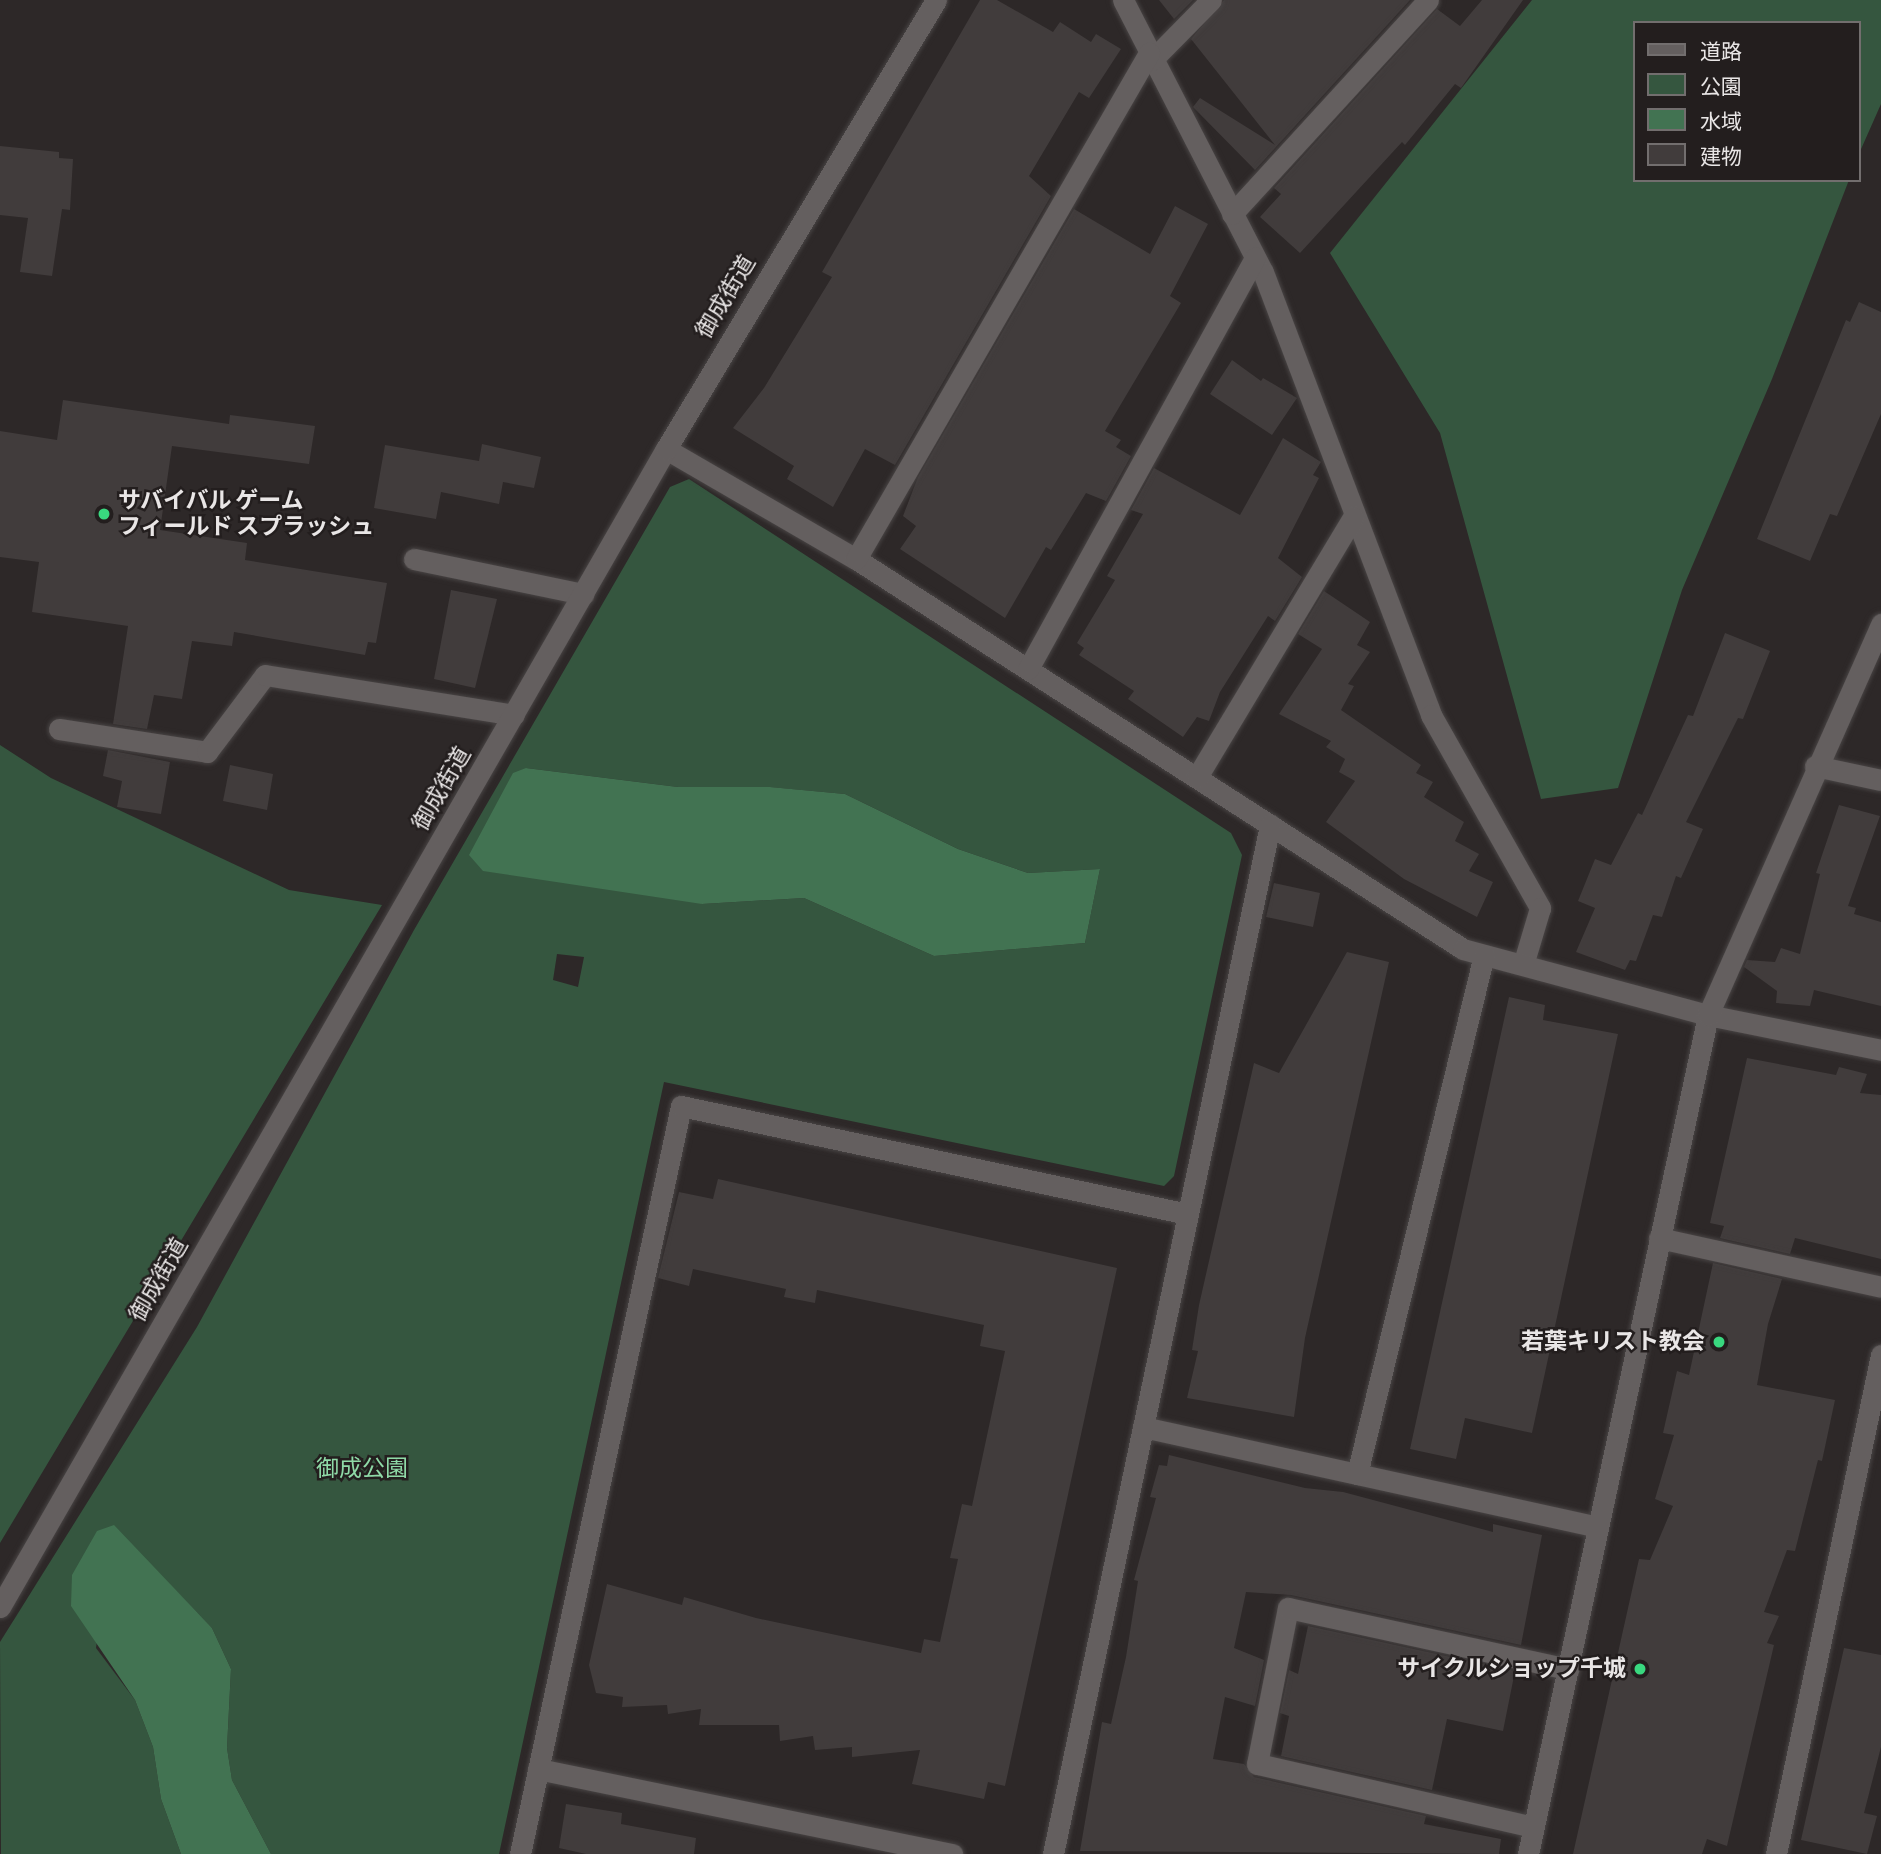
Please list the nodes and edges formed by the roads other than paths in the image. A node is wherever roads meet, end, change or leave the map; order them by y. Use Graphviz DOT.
graph roads {
  1 [pos="936,0"];
  2 [pos="1123,0"];
  3 [pos="1211,0"];
  4 [pos="1428,0"];
  5 [pos="1150,56"];
  6 [pos="1232,214"];
  7 [pos="1255,258"];
  8 [pos="666,449"];
  9 [pos="1353,517"];
  10 [pos="414,559"];
  11 [pos="856,559"];
  12 [pos="583,594"];
  13 [pos="1881,624"];
  14 [pos="1028,669"];
  15 [pos="514,715"];
  16 [pos="59,729"];
  17 [pos="1815,766"];
  18 [pos="1197,777"];
  19 [pos="1881,780"];
  20 [pos="1270,825"];
  21 [pos="1483,955"];
  22 [pos="1523,965"];
  23 [pos="1708,1015"];
  24 [pos="1881,1050"];
  25 [pos="1188,1214"];
  26 [pos="1659,1238"];
  27 [pos="1881,1287"];
  28 [pos="1881,1355"];
  29 [pos="1143,1427"];
  30 [pos="1357,1474"];
  31 [pos="1597,1527"];
  32 [pos="0,1607"];
  33 [pos="1568,1669"];
  34 [pos="538,1769"];
  35 [pos="1533,1827"];
  36 [pos="520,1854"];
  37 [pos="952,1854"];
  38 [pos="1053,1854"];
  39 [pos="1528,1854"];
  40 [pos="1776,1854"];
  1 -- 8 [label="street, 御成街道"];
  2 -- 5 [label="street"];
  3 -- 5 [label="street"];
  4 -- 6 [label="street"];
  5 -- 6 [label="street"];
  5 -- 11 [label="street"];
  6 -- 7 [label="street"];
  7 -- 9 [label="street"];
  7 -- 14 [label="street"];
  8 -- 11 [label="street"];
  8 -- 12 [label="street, 御成街道"];
  9 -- 18 [label="street"];
  9 -- 22 [label="street"];
  10 -- 12 [label="street"];
  11 -- 14 [label="street"];
  12 -- 15 [label="street, 御成街道"];
  13 -- 17 [label="street"];
  14 -- 18 [label="street"];
  15 -- 16 [label="street"];
  15 -- 32 [label="street, 御成街道"];
  17 -- 19 [label="street"];
  17 -- 23 [label="street"];
  18 -- 20 [label="street"];
  20 -- 21 [label="street"];
  20 -- 25 [label="street"];
  21 -- 22 [label="street"];
  21 -- 30 [label="street"];
  22 -- 23 [label="street"];
  23 -- 24 [label="street"];
  23 -- 26 [label="street"];
  25 -- 29 [label="street"];
  25 -- 34 [label="street"];
  26 -- 27 [label="street"];
  26 -- 31 [label="street"];
  28 -- 40 [label="street"];
  29 -- 30 [label="street"];
  29 -- 38 [label="street"];
  30 -- 31 [label="street"];
  31 -- 33 [label="street"];
  33 -- 35 [label="street"];
  33 -- 35 [label="street"];
  34 -- 36 [label="street"];
  34 -- 37 [label="street"];
  35 -- 39 [label="street"];
}
